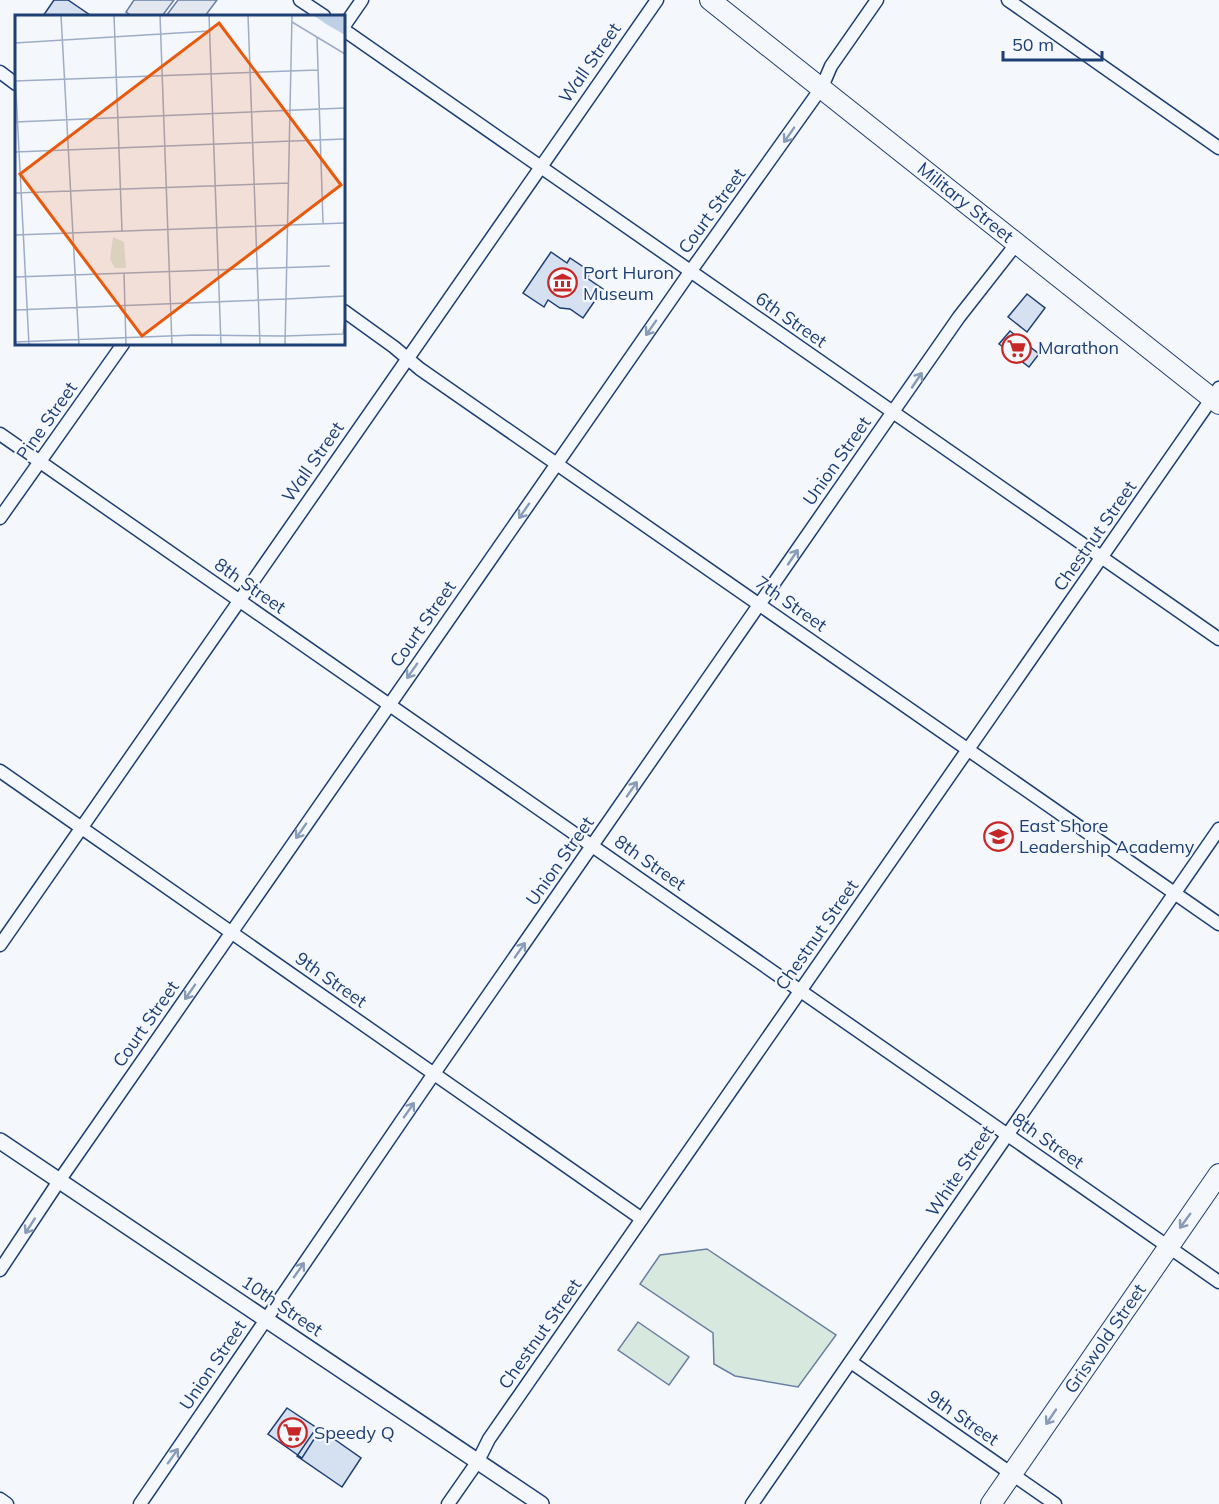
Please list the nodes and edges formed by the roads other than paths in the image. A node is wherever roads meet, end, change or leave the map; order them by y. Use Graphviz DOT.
graph roads {
  1 [pos="300,0"];
  2 [pos="362,0"];
  3 [pos="657,0"];
  4 [pos="710,0"];
  5 [pos="877,0"];
  6 [pos="1008,0"];
  7 [pos="322,15"];
  8 [pos="345,26"];
  9 [pos="345,29"];
  10 [pos="0,73"];
  11 [pos="15,83"];
  12 [pos="822,87"];
  13 [pos="1219,148"];
  14 [pos="540,167"];
  15 [pos="1017,243"];
  16 [pos="690,272"];
  17 [pos="345,312"];
  18 [pos="122,345"];
  19 [pos="407,357"];
  20 [pos="1217,397"];
  21 [pos="893,413"];
  22 [pos="0,434"];
  23 [pos="40,461"];
  24 [pos="557,463"];
  25 [pos="0,518"];
  26 [pos="1102,557"];
  27 [pos="240,601"];
  28 [pos="760,605"];
  29 [pos="1219,639"];
  30 [pos="389,704"];
  31 [pos="968,749"];
  32 [pos="0,771"];
  33 [pos="82,827"];
  34 [pos="1219,829"];
  35 [pos="593,845"];
  36 [pos="1174,893"];
  37 [pos="1219,924"];
  38 [pos="231,933"];
  39 [pos="0,945"];
  40 [pos="800,990"];
  41 [pos="435,1072"];
  42 [pos="1007,1135"];
  43 [pos="0,1141"];
  44 [pos="1219,1174"];
  45 [pos="59,1181"];
  46 [pos="642,1219"];
  47 [pos="1167,1246"];
  48 [pos="0,1270"];
  49 [pos="1219,1282"];
  50 [pos="265,1318"];
  51 [pos="851,1362"];
  52 [pos="478,1461"];
  53 [pos="1012,1474"];
  54 [pos="0,1499"];
  55 [pos="7,1504"];
  56 [pos="140,1504"];
  57 [pos="448,1504"];
  58 [pos="541,1504"];
  59 [pos="752,1504"];
  60 [pos="991,1504"];
  61 [pos="1055,1504"];
  1 -- 7 [label="street"];
  2 -- 8 [label="street"];
  3 -- 14 [label="street, Wall Street"];
  4 -- 12 [label="main road, Military Street"];
  5 -- 12 [label="street, Court Street"];
  6 -- 13 [label="street"];
  9 -- 14 [label="street, 6th Street"];
  10 -- 11 [label="street"];
  12 -- 15 [label="main road, Military Street"];
  12 -- 16 [label="street, Court Street, one-way"];
  14 -- 16 [label="street, 6th Street"];
  14 -- 19 [label="street, Wall Street"];
  15 -- 20 [label="main road, Military Street"];
  21 -- 15 [label="street, Union Street, one-way"];
  16 -- 21 [label="street, 6th Street"];
  16 -- 24 [label="street, Court Street, one-way"];
  17 -- 19 [label="street, 7th Street"];
  18 -- 23 [label="street, Pine Street"];
  19 -- 24 [label="street, 7th Street"];
  19 -- 27 [label="street, Wall Street"];
  20 -- 26 [label="street, Chestnut Street"];
  21 -- 26 [label="street, 6th Street"];
  28 -- 21 [label="street, Union Street, one-way"];
  22 -- 23 [label="street, 8th Street"];
  23 -- 25 [label="street, Pine Street"];
  23 -- 27 [label="street, 8th Street"];
  24 -- 28 [label="street, 7th Street"];
  24 -- 30 [label="street, Court Street, one-way"];
  26 -- 29 [label="street, 6th Street"];
  26 -- 31 [label="street, Chestnut Street"];
  27 -- 30 [label="street, 8th Street"];
  27 -- 33 [label="street, Wall Street"];
  28 -- 31 [label="street, 7th Street"];
  35 -- 28 [label="street, Union Street, one-way"];
  30 -- 35 [label="street, 8th Street"];
  30 -- 38 [label="street, Court Street, one-way"];
  31 -- 36 [label="street, 7th Street"];
  31 -- 40 [label="street, Chestnut Street"];
  32 -- 33 [label="street, 9th Street"];
  33 -- 38 [label="street, 9th Street"];
  33 -- 39 [label="street, Wall Street"];
  34 -- 36 [label="street, White Street"];
  35 -- 40 [label="street, 8th Street"];
  41 -- 35 [label="street, Union Street, one-way"];
  36 -- 37 [label="street, 7th Street"];
  36 -- 42 [label="street, White Street"];
  38 -- 41 [label="street, 9th Street"];
  38 -- 45 [label="street, Court Street, one-way"];
  40 -- 42 [label="street, 8th Street"];
  40 -- 46 [label="street, Chestnut Street"];
  41 -- 46 [label="street, 9th Street"];
  50 -- 41 [label="street, Union Street, one-way"];
  42 -- 47 [label="street, 8th Street"];
  42 -- 51 [label="street, White Street"];
  43 -- 45 [label="street, 10th Street"];
  44 -- 47 [label="main road, Griswold Street, one-way"];
  45 -- 48 [label="street, Court Street, one-way"];
  45 -- 50 [label="street, 10th Street"];
  46 -- 52 [label="street, Chestnut Street"];
  47 -- 49 [label="street, 8th Street"];
  47 -- 53 [label="main road, Griswold Street, one-way"];
  50 -- 52 [label="street, 10th Street"];
  56 -- 50 [label="street, Union Street, one-way"];
  51 -- 53 [label="street, 9th Street"];
  51 -- 59 [label="street, White Street"];
  52 -- 57 [label="street, Chestnut Street"];
  52 -- 58 [label="street, 10th Street"];
  53 -- 60 [label="main road, Griswold Street"];
  53 -- 61 [label="street, 9th Street"];
  54 -- 55 [label="street"];
}
